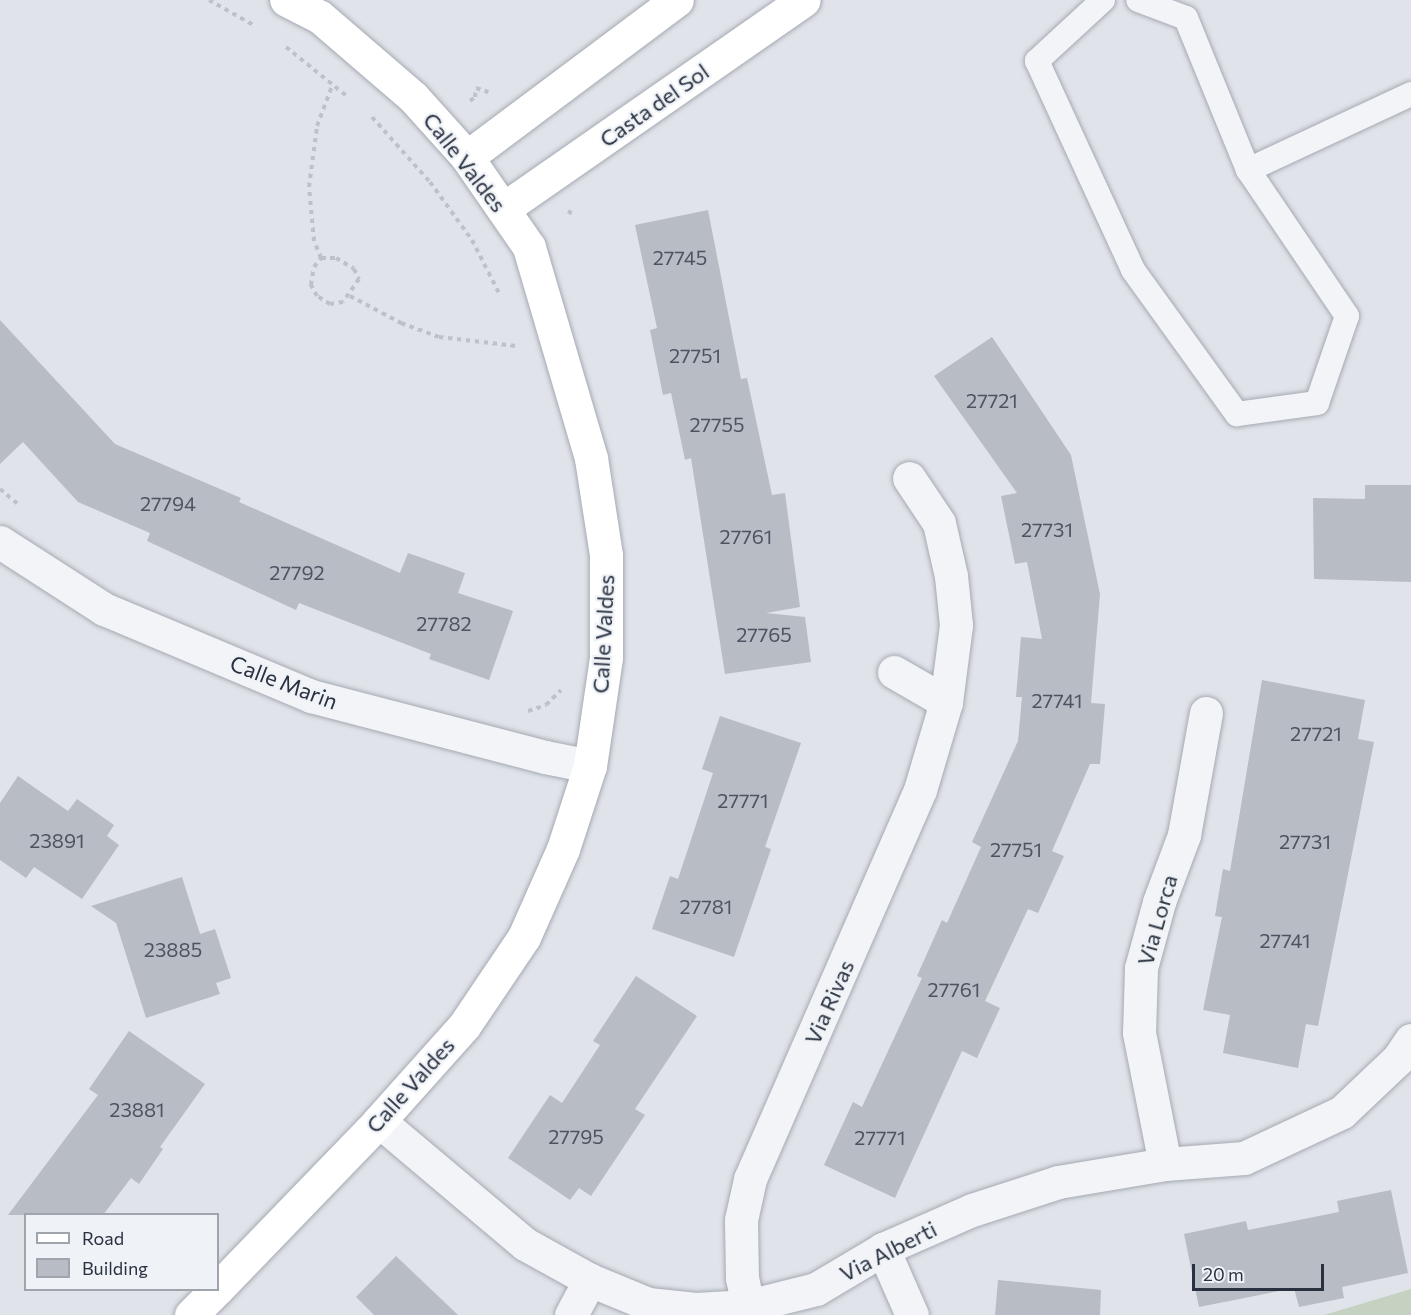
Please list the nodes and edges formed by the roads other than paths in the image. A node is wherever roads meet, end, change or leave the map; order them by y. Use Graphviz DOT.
graph roads {
  1 [pos="286,0"];
  2 [pos="677,0"];
  3 [pos="804,0"];
  4 [pos="1103,0"];
  5 [pos="1138,0"];
  6 [pos="1411,94"];
  7 [pos="467,157"];
  8 [pos="1248,170"];
  9 [pos="503,209"];
  10 [pos="909,478"];
  11 [pos="0,542"];
  12 [pos="894,672"];
  13 [pos="946,702"];
  14 [pos="1206,713"];
  15 [pos="590,766"];
  16 [pos="1411,1040"];
  17 [pos="379,1121"];
  18 [pos="1165,1164"];
  19 [pos="883,1249"];
  20 [pos="590,1280"];
  21 [pos="219,1287"];
  22 [pos="215,1291"];
  23 [pos="748,1306"];
  24 [pos="191,1315"];
  25 [pos="571,1315"];
  26 [pos="912,1315"];
  1 -- 7 [label="street, Calle Valdes"];
  2 -- 7 [label="street"];
  3 -- 9 [label="street, Casta del Sol"];
  4 -- 8 [label="lane"];
  5 -- 8 [label="lane"];
  6 -- 8 [label="lane"];
  7 -- 9 [label="street, Calle Valdes"];
  9 -- 15 [label="street, Calle Valdes"];
  10 -- 13 [label="street, Via Rivas"];
  11 -- 15 [label="street, Calle Marin"];
  12 -- 13 [label="street"];
  13 -- 23 [label="street, Via Rivas"];
  14 -- 18 [label="street, Via Lorca"];
  15 -- 17 [label="street, Calle Valdes"];
  16 -- 18 [label="street, Via Alberti"];
  17 -- 20 [label="street, Via Alberti"];
  17 -- 21 [label="street, Calle Valdes"];
  18 -- 19 [label="street, Via Alberti"];
  19 -- 23 [label="street, Via Alberti"];
  19 -- 26 [label="street"];
  20 -- 23 [label="street, Via Alberti"];
  20 -- 25 [label="street"];
  22 -- 24 [label="street, Calle Valdes"];
}
